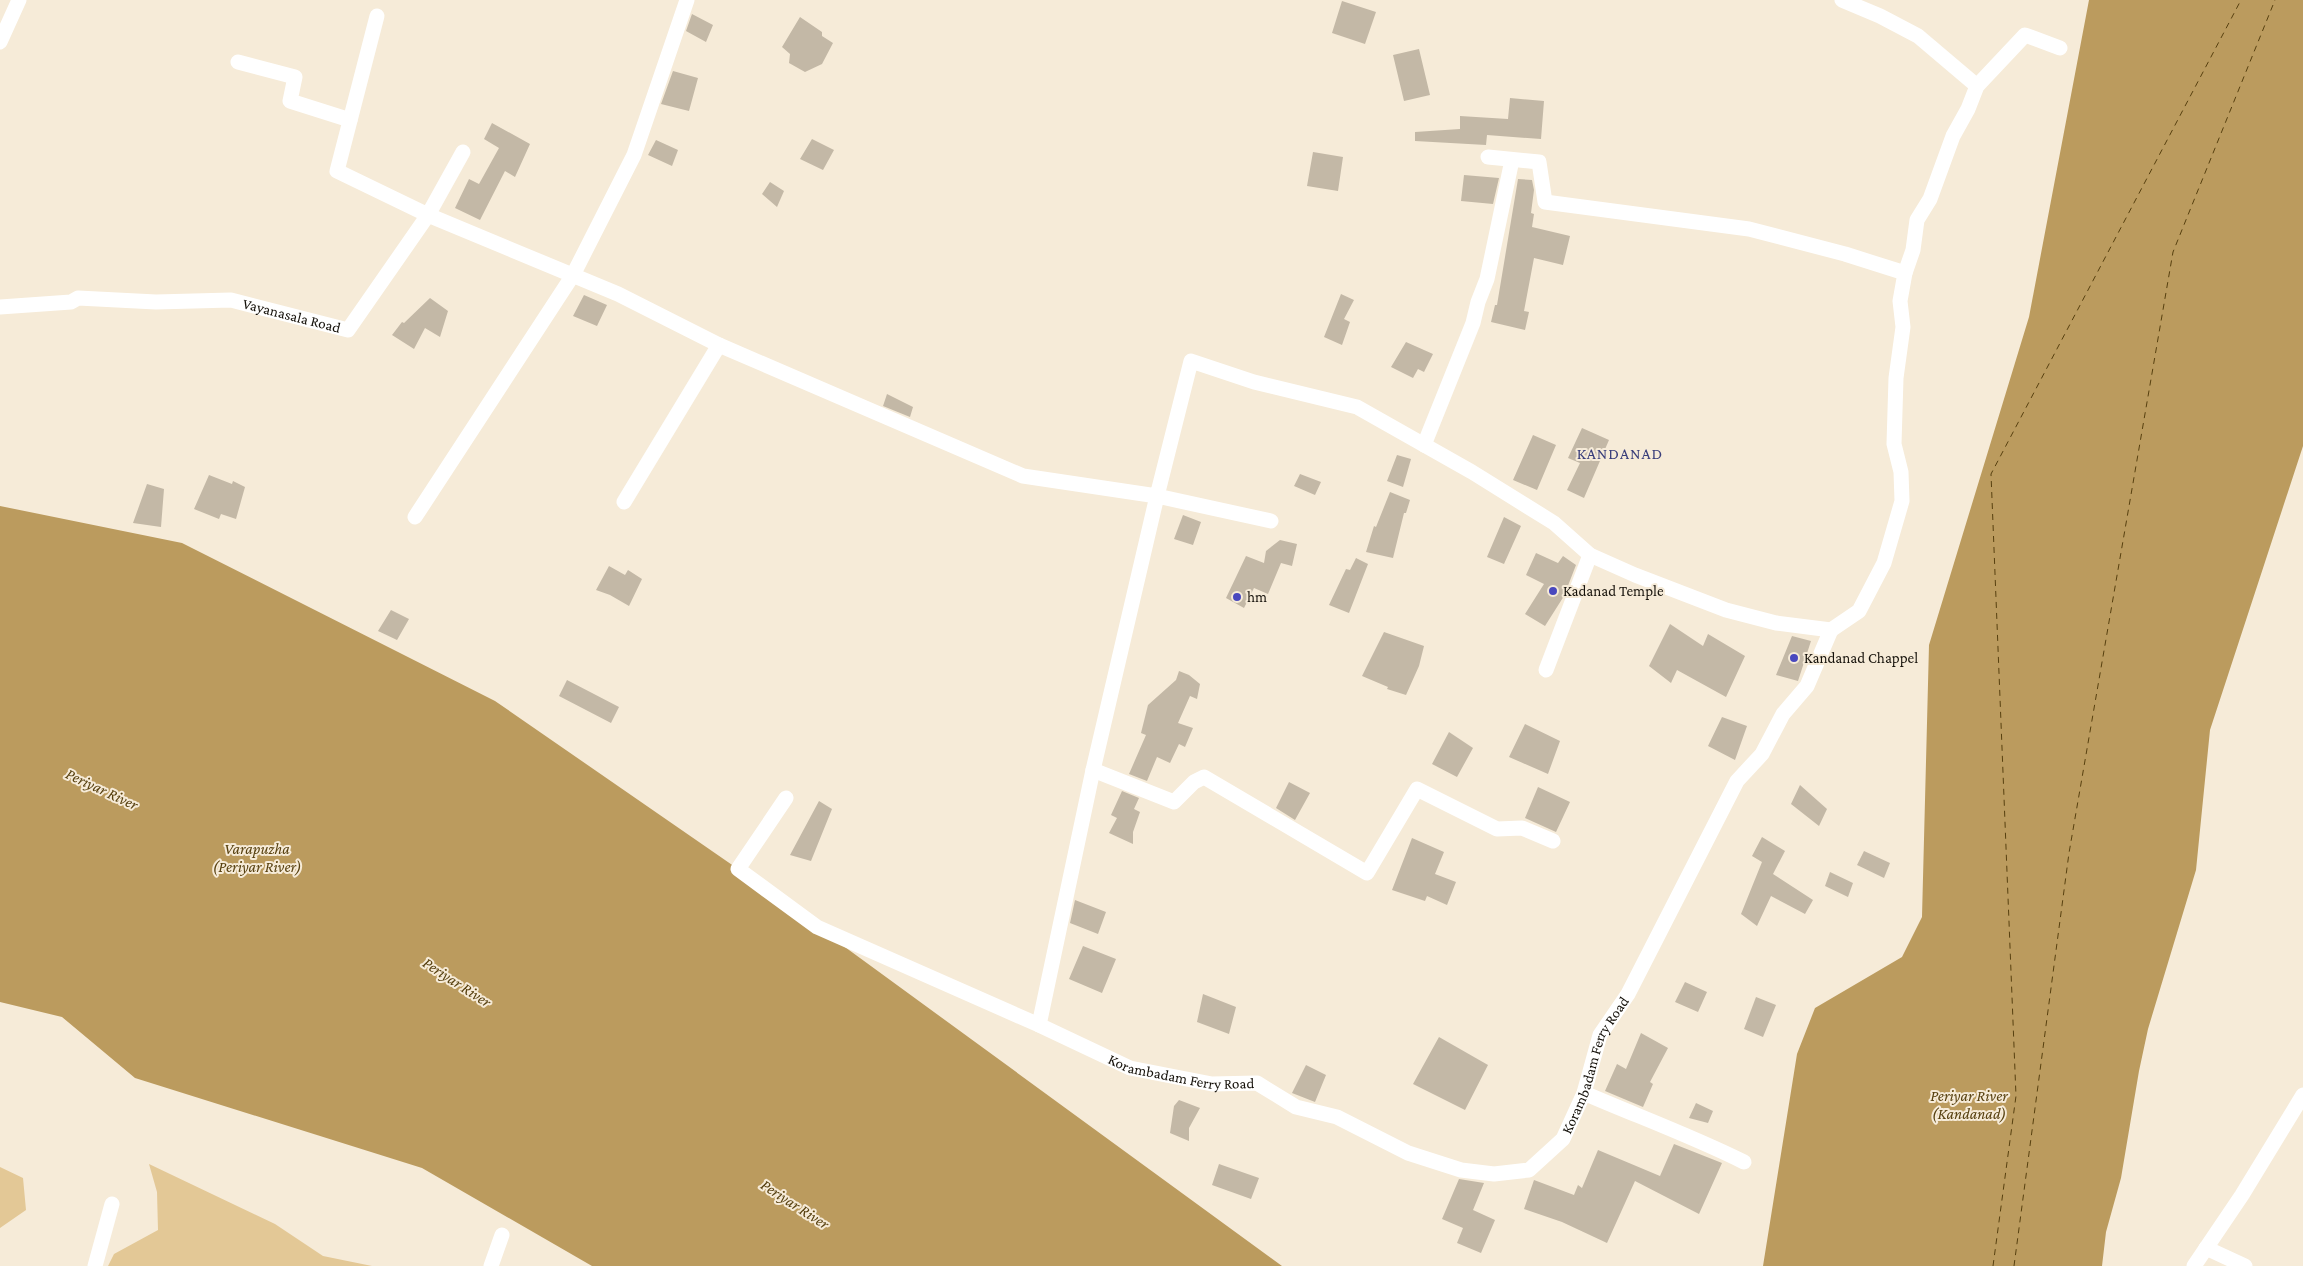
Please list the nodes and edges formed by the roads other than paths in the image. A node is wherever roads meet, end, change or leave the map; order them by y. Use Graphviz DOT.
graph roads {
  1 [pos="18,0"];
  2 [pos="686,0"];
  3 [pos="1842,0"];
  4 [pos="377,16"];
  5 [pos="0,42"];
  6 [pos="2060,48"];
  7 [pos="238,62"];
  8 [pos="1977,86"];
  9 [pos="350,120"];
  10 [pos="463,152"];
  11 [pos="1488,157"];
  12 [pos="1512,160"];
  13 [pos="428,215"];
  14 [pos="1905,273"];
  15 [pos="573,275"];
  16 [pos="0,306"];
  17 [pos="719,345"];
  18 [pos="1424,445"];
  19 [pos="1157,496"];
  20 [pos="624,502"];
  21 [pos="415,517"];
  22 [pos="1271,521"];
  23 [pos="1590,555"];
  24 [pos="1831,630"];
  25 [pos="1546,670"];
  26 [pos="1093,770"];
  27 [pos="786,798"];
  28 [pos="1553,841"];
  29 [pos="1039,1025"];
  30 [pos="1584,1092"];
  31 [pos="2303,1095"];
  32 [pos="1744,1162"];
  33 [pos="112,1204"];
  34 [pos="502,1234"];
  35 [pos="2206,1248"];
  36 [pos="95,1266"];
  37 [pos="491,1266"];
  38 [pos="2194,1266"];
  39 [pos="2245,1266"];
  1 -- 5 [label="street"];
  2 -- 15 [label="street"];
  3 -- 8 [label="street"];
  4 -- 9 [label="street"];
  6 -- 8 [label="street"];
  7 -- 9 [label="street"];
  8 -- 14 [label="street"];
  9 -- 13 [label="street"];
  10 -- 13 [label="street"];
  11 -- 12 [label="street"];
  12 -- 14 [label="street"];
  12 -- 18 [label="street"];
  13 -- 15 [label="street"];
  13 -- 16 [label="street, Vayanasala Road"];
  14 -- 24 [label="street"];
  15 -- 17 [label="street"];
  15 -- 21 [label="street"];
  17 -- 19 [label="street"];
  17 -- 20 [label="street"];
  18 -- 19 [label="street"];
  18 -- 23 [label="street"];
  19 -- 22 [label="street"];
  19 -- 26 [label="street"];
  23 -- 24 [label="street"];
  23 -- 25 [label="street"];
  24 -- 30 [label="street, Korambadam Ferry Road"];
  26 -- 28 [label="street"];
  26 -- 29 [label="street"];
  27 -- 29 [label="street, Korambadam Ferry Road"];
  29 -- 30 [label="street, Korambadam Ferry Road"];
  30 -- 32 [label="street"];
  31 -- 35 [label="street"];
  33 -- 36 [label="street"];
  34 -- 37 [label="street"];
  35 -- 38 [label="street"];
  35 -- 39 [label="street"];
}
